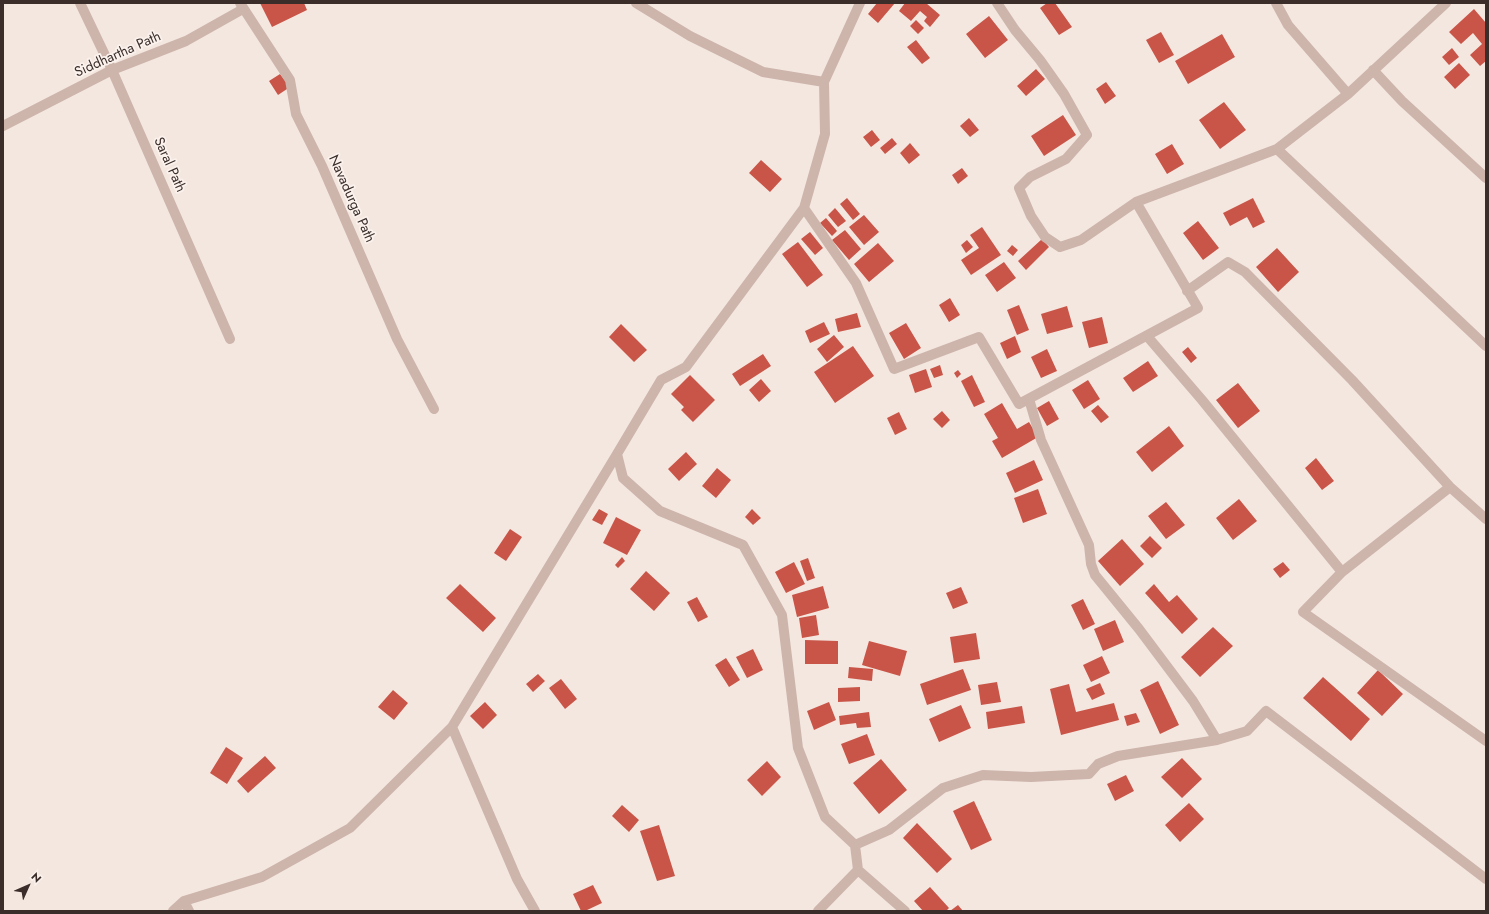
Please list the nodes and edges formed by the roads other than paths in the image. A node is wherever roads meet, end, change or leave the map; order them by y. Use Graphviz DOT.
graph roads {
  1 [pos="80,3"];
  2 [pos="636,3"];
  3 [pos="860,3"];
  4 [pos="997,3"];
  5 [pos="1276,3"];
  6 [pos="1446,3"];
  7 [pos="242,6"];
  8 [pos="112,70"];
  9 [pos="1373,70"];
  10 [pos="824,82"];
  11 [pos="1348,94"];
  12 [pos="3,126"];
  13 [pos="1277,149"];
  14 [pos="1486,178"];
  15 [pos="1136,202"];
  16 [pos="804,208"];
  17 [pos="1187,291"];
  18 [pos="1147,336"];
  19 [pos="230,339"];
  20 [pos="1486,346"];
  21 [pos="1029,399"];
  22 [pos="434,410"];
  23 [pos="617,454"];
  24 [pos="1450,487"];
  25 [pos="1486,519"];
  26 [pos="1342,572"];
  27 [pos="452,727"];
  28 [pos="1217,740"];
  29 [pos="1486,741"];
  30 [pos="855,845"];
  31 [pos="858,870"];
  32 [pos="1486,879"];
  33 [pos="184,901"];
  34 [pos="173,911"];
  35 [pos="189,911"];
  36 [pos="534,911"];
  37 [pos="818,911"];
  38 [pos="905,911"];
  1 -- 8 [label="street, Saral Path"];
  2 -- 10 [label="street"];
  3 -- 10 [label="street"];
  4 -- 15 [label="street"];
  5 -- 11 [label="street"];
  6 -- 9 [label="street"];
  7 -- 8 [label="street, Siddhartha Path"];
  7 -- 22 [label="street, Navadurga Path"];
  8 -- 12 [label="street, Siddhartha Path"];
  8 -- 19 [label="street, Saral Path"];
  9 -- 11 [label="street"];
  9 -- 14 [label="street"];
  10 -- 16 [label="street"];
  11 -- 13 [label="street"];
  13 -- 15 [label="street"];
  13 -- 20 [label="street"];
  15 -- 17 [label="street"];
  16 -- 21 [label="street"];
  16 -- 23 [label="street"];
  17 -- 18 [label="street"];
  17 -- 24 [label="street"];
  18 -- 21 [label="street"];
  18 -- 26 [label="street"];
  21 -- 28 [label="street"];
  23 -- 27 [label="street"];
  23 -- 30 [label="street"];
  24 -- 25 [label="street"];
  24 -- 26 [label="street"];
  26 -- 29 [label="street"];
  27 -- 33 [label="street"];
  27 -- 36 [label="street"];
  28 -- 30 [label="street"];
  28 -- 32 [label="street"];
  30 -- 31 [label="street"];
  31 -- 37 [label="street"];
  31 -- 38 [label="street"];
  33 -- 34 [label="street"];
  33 -- 35 [label="street"];
}
